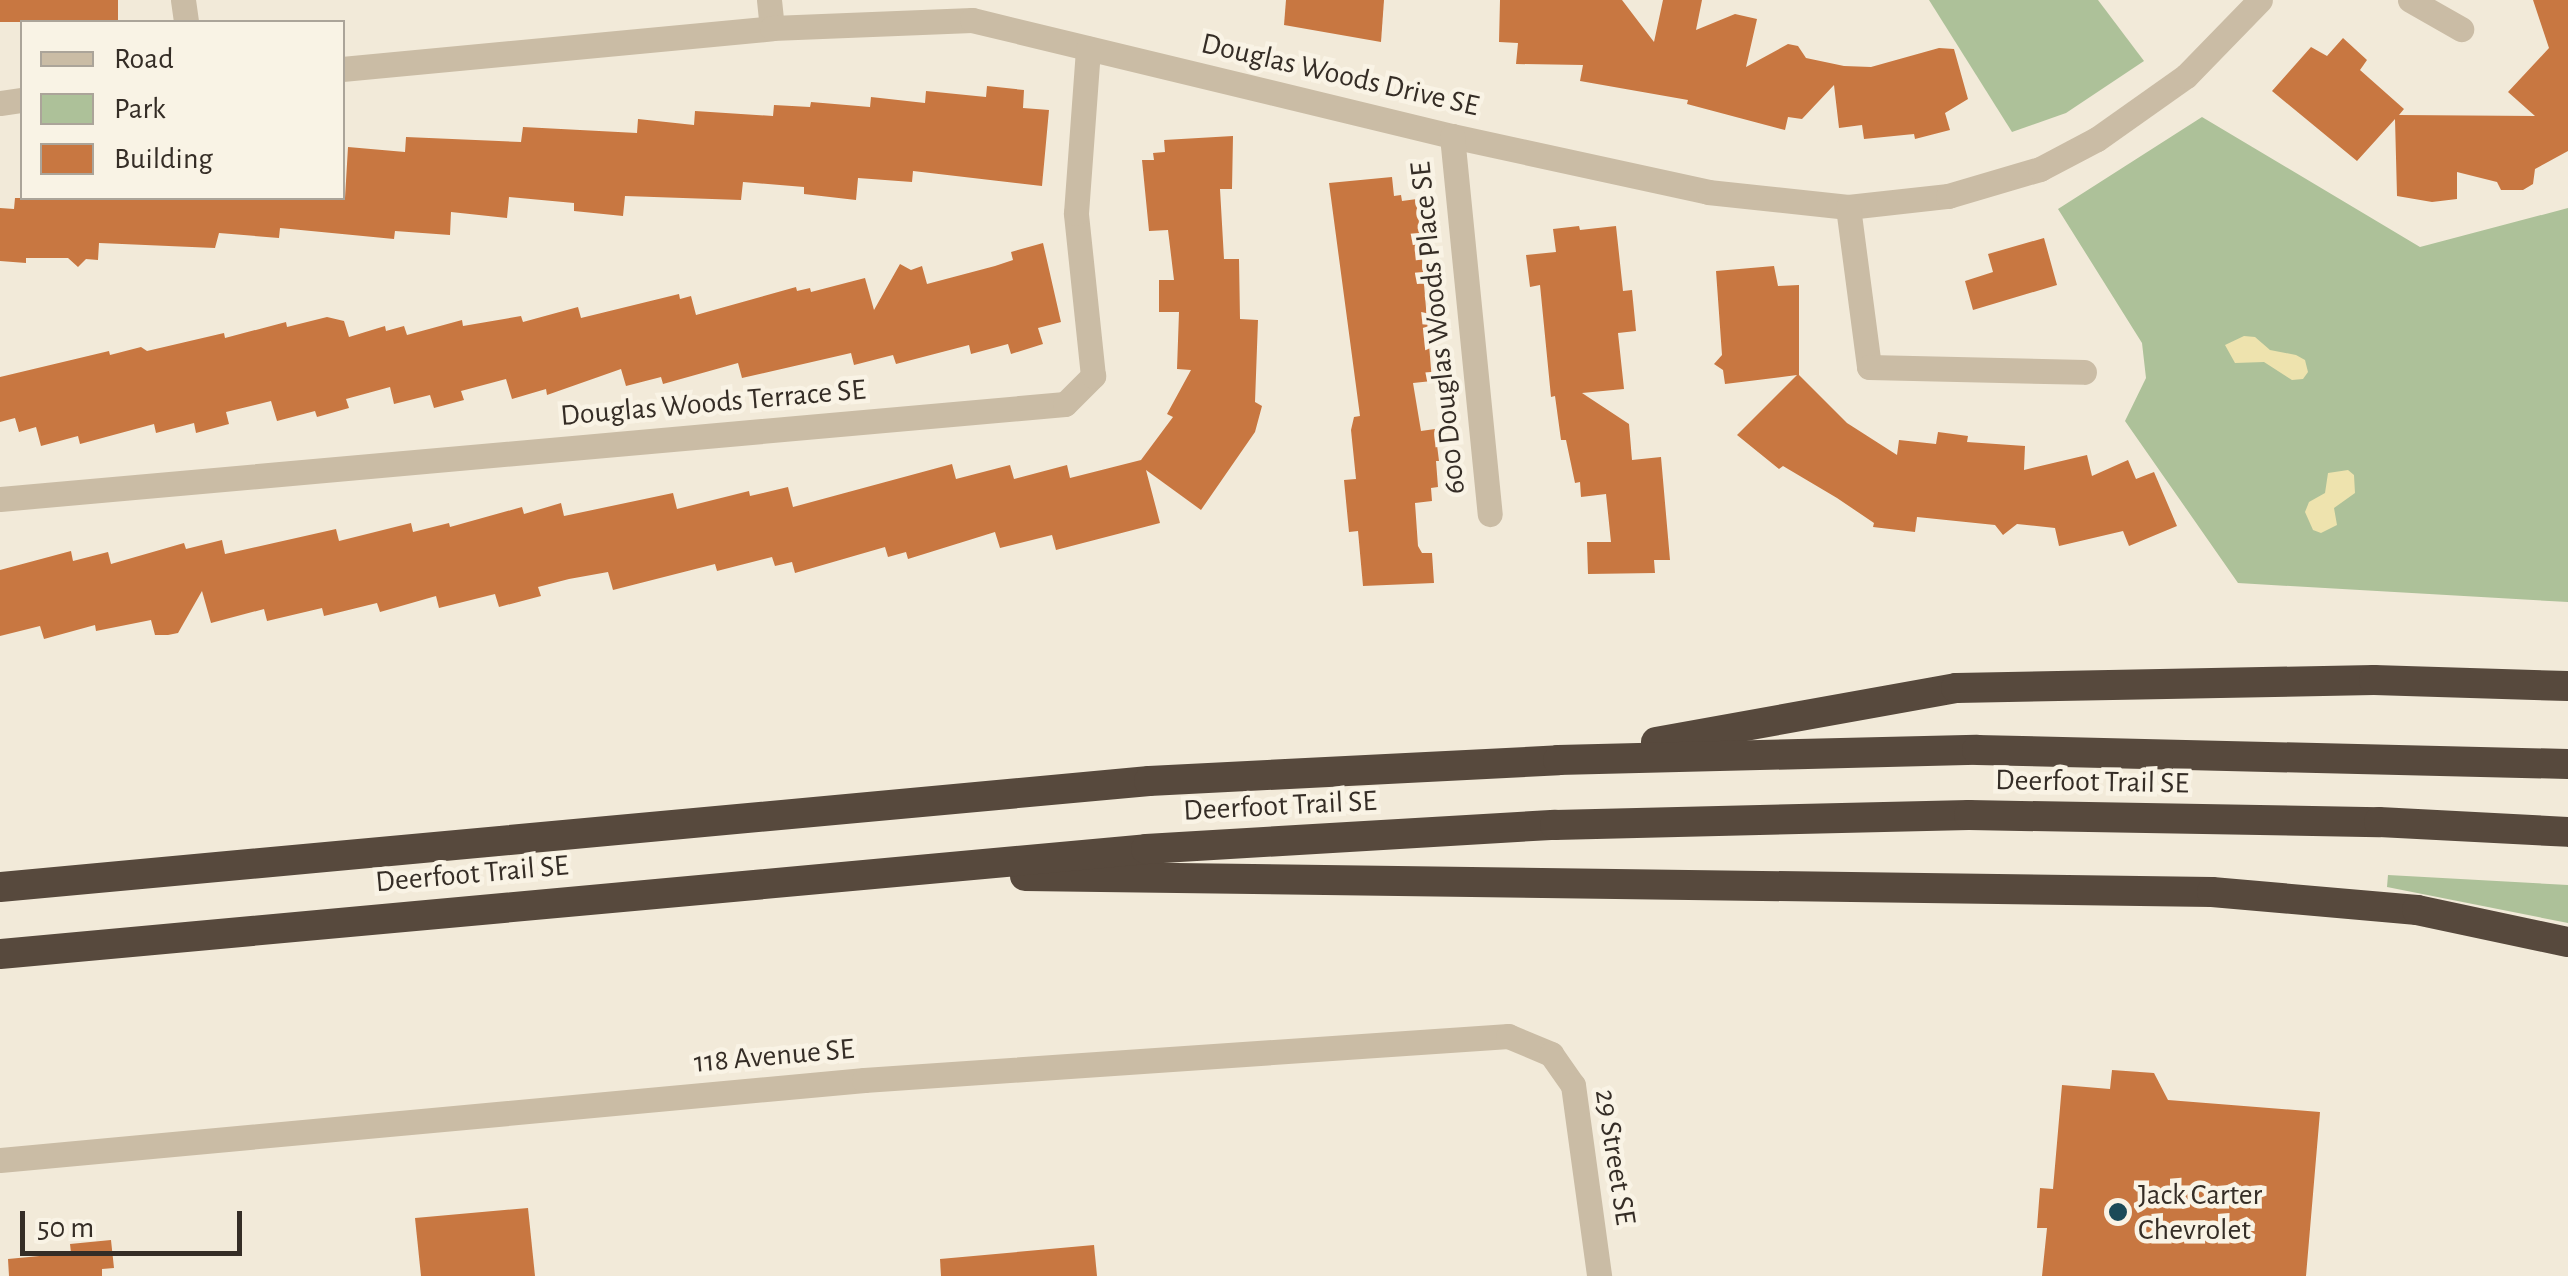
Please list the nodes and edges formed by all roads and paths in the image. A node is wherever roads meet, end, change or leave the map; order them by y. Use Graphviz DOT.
graph roads {
  1 [pos="769,0"];
  2 [pos="2260,0"];
  3 [pos="2410,0"];
  4 [pos="772,28"];
  5 [pos="2461,30"];
  6 [pos="1088,48"];
  7 [pos="345,69"];
  8 [pos="1452,136"];
  9 [pos="1848,207"];
  10 [pos="2084,372"];
  11 [pos="0,499"];
  12 [pos="1490,514"];
  13 [pos="2568,686"];
  14 [pos="1558,760"];
  15 [pos="2568,764"];
  16 [pos="2568,832"];
  17 [pos="832,875"];
  18 [pos="0,888"];
  19 [pos="2568,942"];
  20 [pos="0,954"];
  21 [pos="1551,1054"];
  22 [pos="0,1160"];
  23 [pos="1598,1276"];
  1 -- 4 [label="street"];
  2 -- 9 [label="street, Douglas Woods Drive SE"];
  3 -- 5 [label="street"];
  4 -- 6 [label="street, Douglas Woods Drive SE"];
  4 -- 7 [label="street, Douglas Woods Drive SE"];
  6 -- 8 [label="street, Douglas Woods Drive SE"];
  6 -- 11 [label="street, Douglas Woods Terrace SE"];
  8 -- 9 [label="street, Douglas Woods Drive SE"];
  8 -- 12 [label="street, 600 Douglas Woods Place SE"];
  9 -- 10 [label="street"];
  13 -- 14 [label="highway"];
  14 -- 15 [label="highway, Deerfoot Trail SE"];
  14 -- 18 [label="highway, Deerfoot Trail SE"];
  16 -- 17 [label="highway, Deerfoot Trail SE"];
  17 -- 19 [label="highway"];
  17 -- 20 [label="highway, Deerfoot Trail SE"];
  21 -- 22 [label="street, 118 Avenue SE"];
  21 -- 23 [label="street, 29 Street SE"];
}
